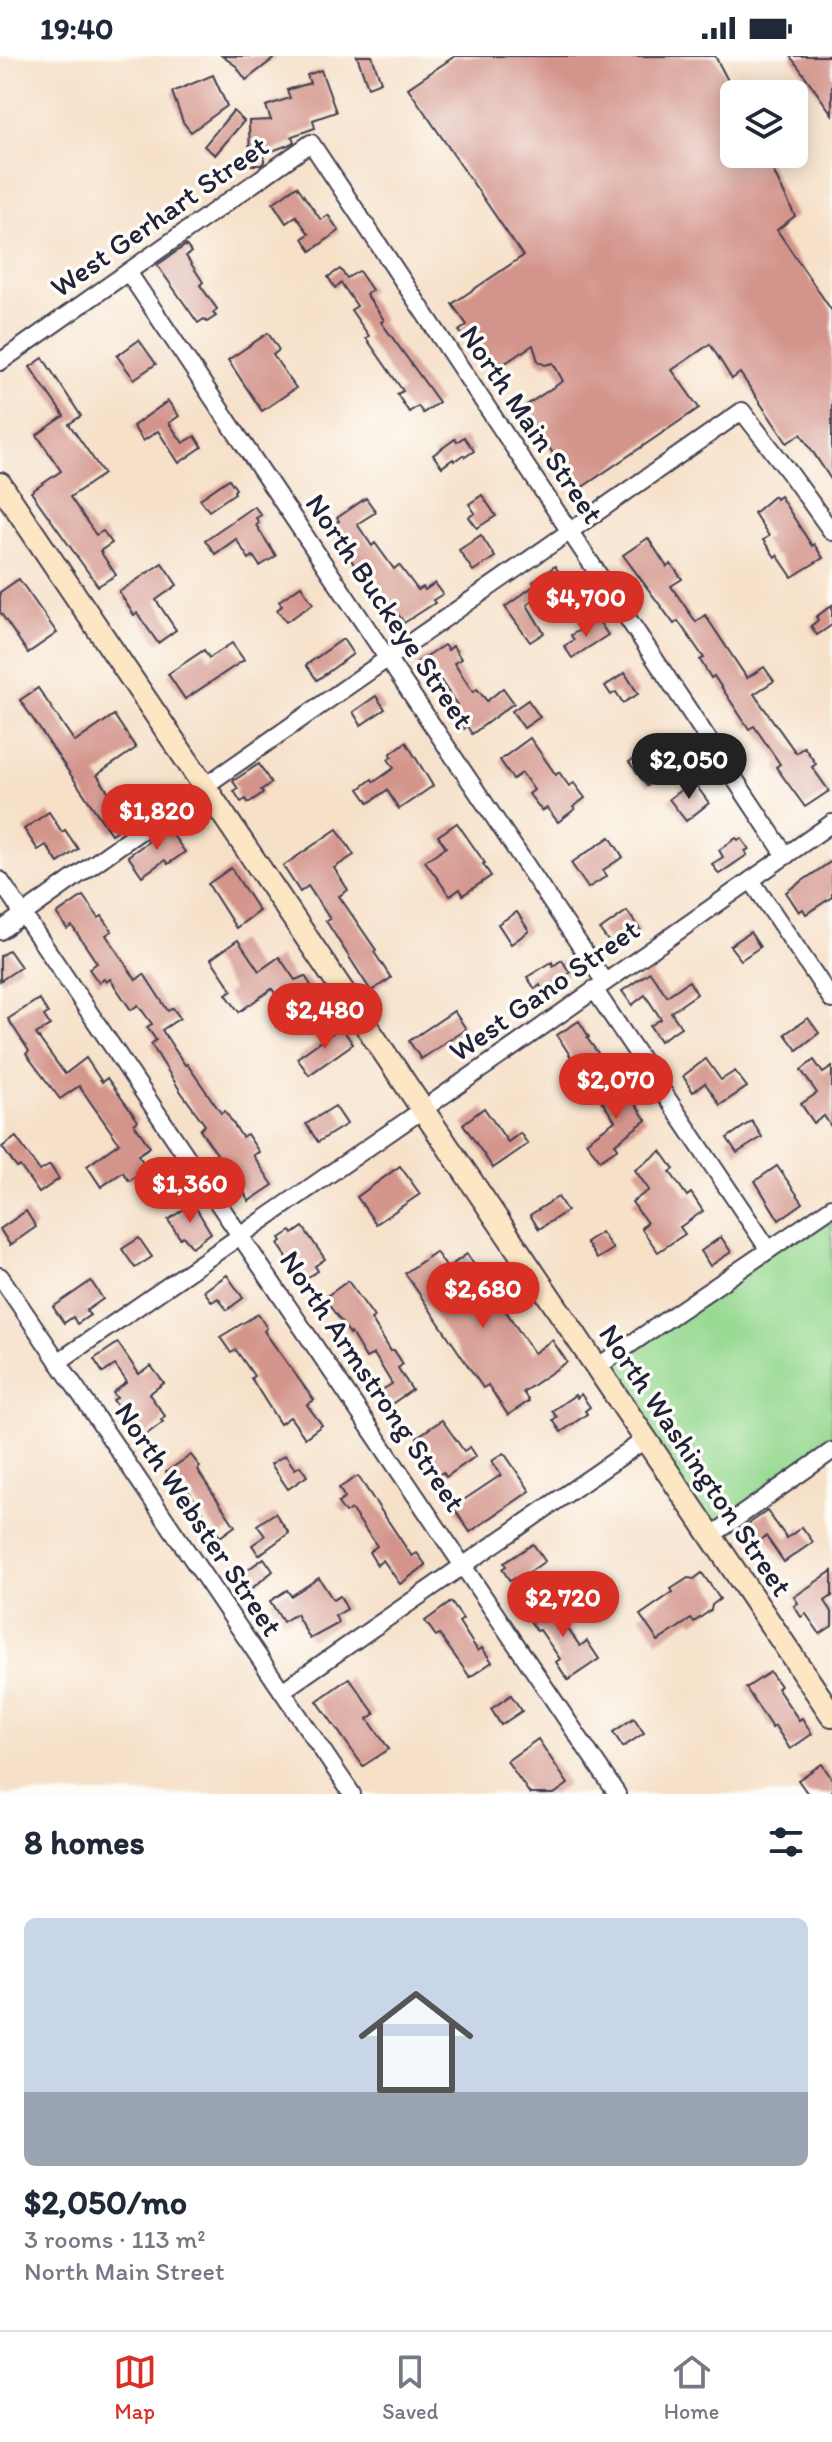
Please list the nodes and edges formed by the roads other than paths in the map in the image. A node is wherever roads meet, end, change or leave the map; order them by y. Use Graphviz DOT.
graph roads {
  1 [pos="311,143"];
  2 [pos="128,272"];
  3 [pos="0,362"];
  4 [pos="0,484"];
  5 [pos="570,532"];
  6 [pos="832,532"];
  7 [pos="388,658"];
  8 [pos="205,787"];
  9 [pos="832,823"];
  10 [pos="786,856"];
  11 [pos="0,880"];
  12 [pos="751,880"];
  13 [pos="23,915"];
  14 [pos="0,931"];
  15 [pos="599,985"];
  16 [pos="832,1000"];
  17 [pos="423,1109"];
  18 [pos="832,1207"];
  19 [pos="241,1236"];
  20 [pos="769,1250"];
  21 [pos="0,1276"];
  22 [pos="58,1362"];
  23 [pos="597,1367"];
  24 [pos="646,1439"];
  25 [pos="832,1451"];
  26 [pos="711,1536"];
  27 [pos="464,1566"];
  28 [pos="282,1691"];
  29 [pos="832,1715"];
  30 [pos="352,1794"];
  31 [pos="617,1794"];
  1 -- 2 [label="street, West Gerhart Street"];
  1 -- 5 [label="street, North Main Street"];
  2 -- 3 [label="street, West Gerhart Street"];
  2 -- 7 [label="street, North Buckeye Street"];
  4 -- 8 [label="main road, North Washington Street"];
  5 -- 6 [label="street"];
  5 -- 7 [label="street"];
  5 -- 10 [label="street, North Main Street"];
  7 -- 8 [label="street"];
  7 -- 15 [label="street, North Buckeye Street"];
  8 -- 13 [label="street"];
  8 -- 17 [label="main road, North Washington Street"];
  9 -- 10 [label="street, West Gano Street"];
  10 -- 12 [label="street, West Gano Street"];
  11 -- 13 [label="street, North Armstrong Street"];
  12 -- 15 [label="street, West Gano Street"];
  12 -- 16 [label="street"];
  13 -- 14 [label="street"];
  13 -- 19 [label="street, North Armstrong Street"];
  15 -- 17 [label="street, West Gano Street"];
  15 -- 20 [label="street, North Buckeye Street"];
  17 -- 19 [label="street, West Gano Street"];
  17 -- 23 [label="main road, North Washington Street"];
  18 -- 20 [label="street"];
  19 -- 22 [label="street, West Gano Street"];
  19 -- 27 [label="street, North Armstrong Street"];
  20 -- 23 [label="street"];
  21 -- 22 [label="street, North Webster Street"];
  22 -- 28 [label="street, North Webster Street"];
  23 -- 24 [label="main road, North Washington Street"];
  24 -- 26 [label="main road, North Washington Street"];
  24 -- 27 [label="street"];
  25 -- 26 [label="street"];
  26 -- 29 [label="main road, North Washington Street"];
  27 -- 28 [label="street"];
  27 -- 31 [label="street, North Armstrong Street"];
  28 -- 30 [label="street, North Webster Street"];
}
